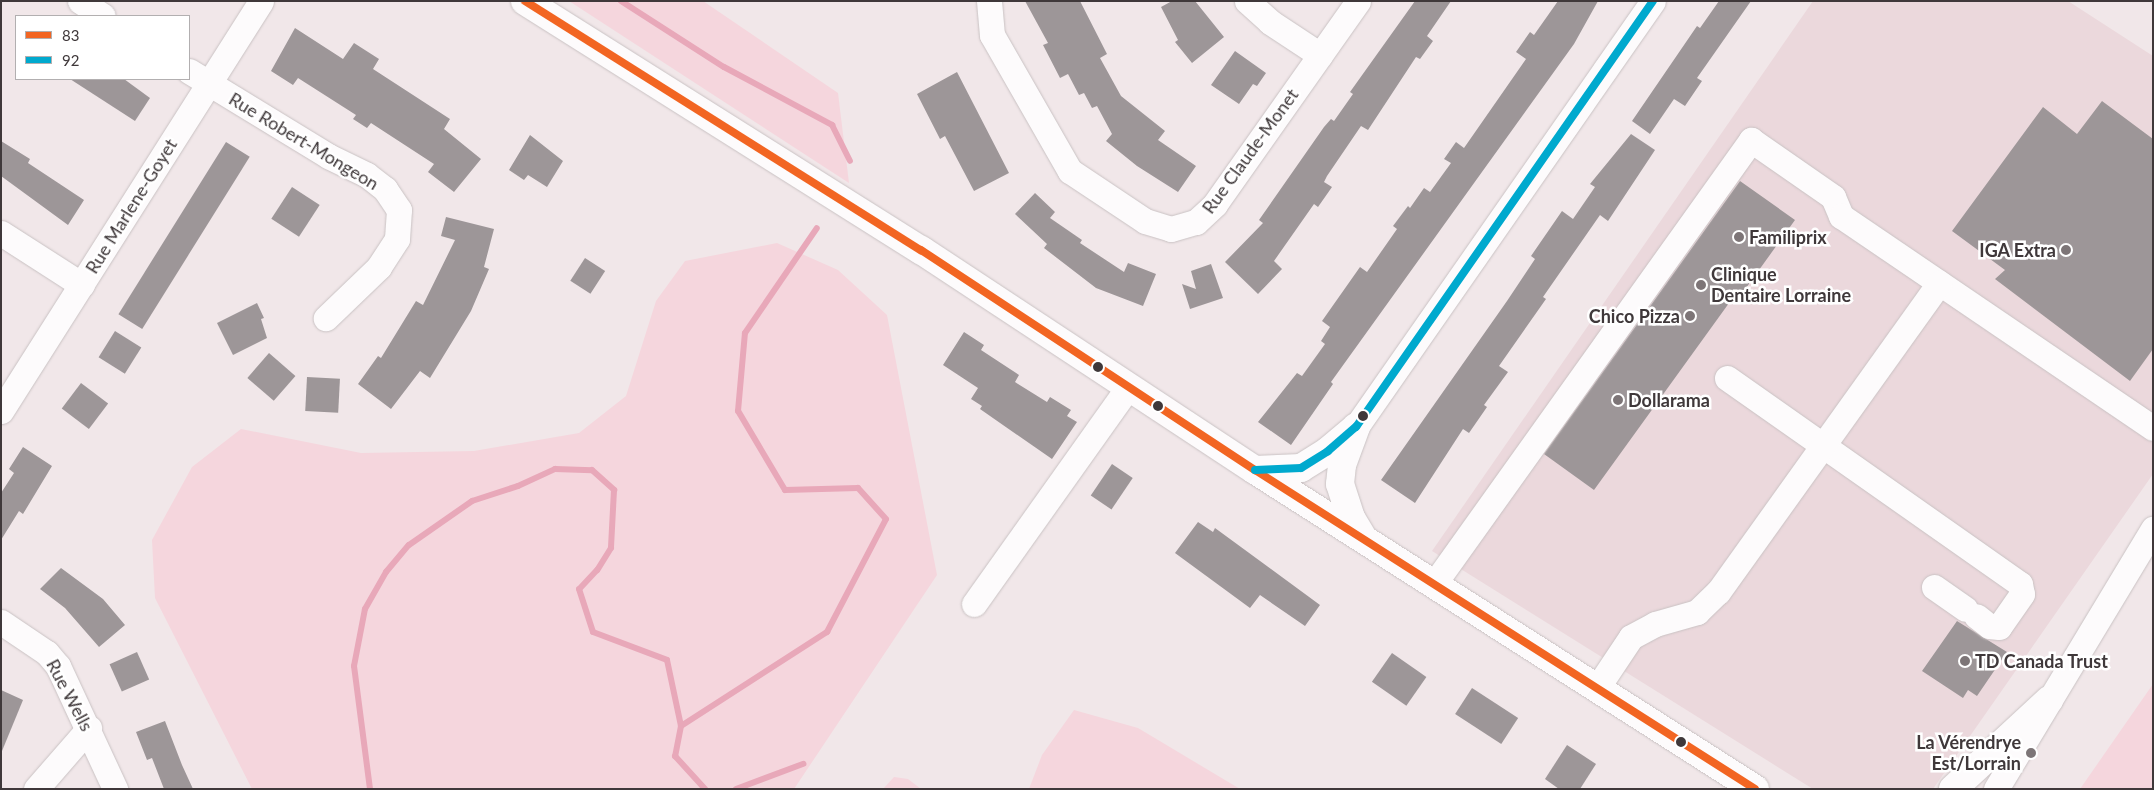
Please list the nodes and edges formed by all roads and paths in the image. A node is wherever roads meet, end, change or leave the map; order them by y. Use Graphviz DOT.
graph roads {
  1 [pos="80,1"];
  2 [pos="261,1"];
  3 [pos="525,1"];
  4 [pos="989,1"];
  5 [pos="1247,1"];
  6 [pos="1358,1"];
  7 [pos="1653,1"];
  8 [pos="101,15"];
  9 [pos="1320,55"];
  10 [pos="198,77"];
  11 [pos="1,233"];
  12 [pos="1939,283"];
  13 [pos="82,285"];
  14 [pos="326,318"];
  15 [pos="1727,378"];
  16 [pos="1129,386"];
  17 [pos="1,411"];
  18 [pos="1356,427"];
  19 [pos="2153,428"];
  20 [pos="1823,445"];
  21 [pos="1255,470"];
  22 [pos="2153,529"];
  23 [pos="1365,540"];
  24 [pos="1434,584"];
  25 [pos="1934,587"];
  26 [pos="974,604"];
  27 [pos="1,622"];
  28 [pos="1597,688"];
  29 [pos="2049,700"];
  30 [pos="89,728"];
  31 [pos="36,789"];
  32 [pos="115,789"];
  33 [pos="1754,789"];
  34 [pos="1953,789"];
  35 [pos="1996,789"];
  1 -- 8 [label="street"];
  2 -- 10 [label="street, Rue Marlene-Goyet"];
  3 -- 16 [label="main road"];
  4 -- 9 [label="street, Rue Claude-Monet"];
  5 -- 9 [label="street"];
  6 -- 9 [label="street, Rue Claude-Monet"];
  7 -- 18 [label="street"];
  10 -- 13 [label="street, Rue Marlene-Goyet"];
  10 -- 14 [label="street, Rue Robert-Mongeon"];
  11 -- 13 [label="street"];
  12 -- 19 [label="street"];
  12 -- 20 [label="street"];
  12 -- 24 [label="street"];
  13 -- 17 [label="street, Rue Marlene-Goyet"];
  15 -- 20 [label="street"];
  16 -- 21 [label="main road"];
  16 -- 26 [label="street"];
  18 -- 21 [label="main road"];
  18 -- 23 [label="main road"];
  20 -- 25 [label="street"];
  20 -- 28 [label="street"];
  21 -- 23 [label="main road"];
  22 -- 29 [label="street"];
  23 -- 24 [label="main road"];
  24 -- 28 [label="main road"];
  27 -- 30 [label="street, Rue Wells"];
  28 -- 33 [label="main road"];
  29 -- 34 [label="main road"];
  29 -- 35 [label="street"];
  30 -- 31 [label="street"];
  30 -- 32 [label="street, Rue Wells"];
}
